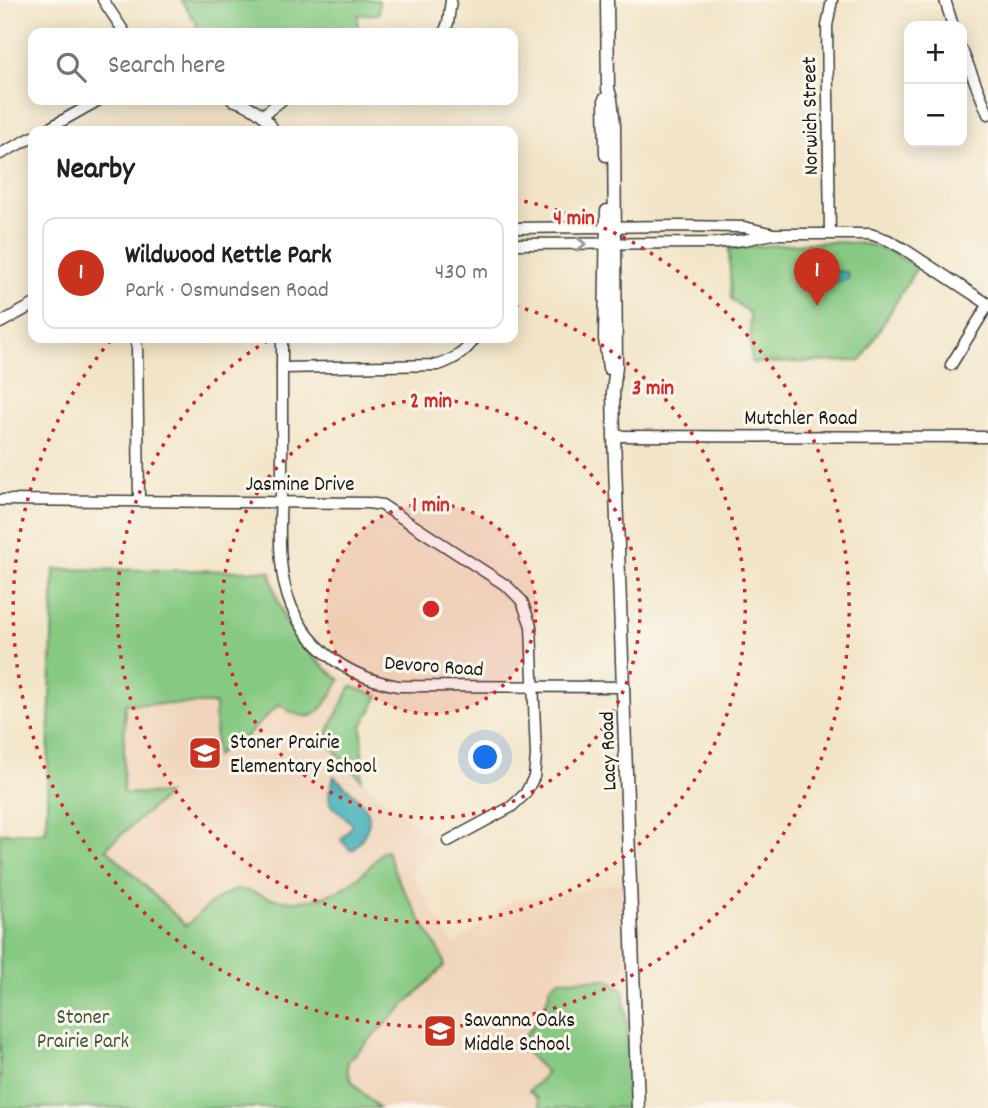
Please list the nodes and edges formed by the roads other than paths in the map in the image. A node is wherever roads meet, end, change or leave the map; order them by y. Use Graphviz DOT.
graph roads {
  1 [pos="103,0"];
  2 [pos="451,0"];
  3 [pos="607,0"];
  4 [pos="832,0"];
  5 [pos="944,0"];
  6 [pos="951,21"];
  7 [pos="122,28"];
  8 [pos="446,28"];
  9 [pos="967,62"];
  10 [pos="90,105"];
  11 [pos="246,105"];
  12 [pos="276,105"];
  13 [pos="988,114"];
  14 [pos="263,115"];
  15 [pos="53,126"];
  16 [pos="271,126"];
  17 [pos="28,140"];
  18 [pos="0,154"];
  19 [pos="692,226"];
  20 [pos="611,227"];
  21 [pos="518,228"];
  22 [pos="830,233"];
  23 [pos="772,234"];
  24 [pos="692,243"];
  25 [pos="518,244"];
  26 [pos="610,244"];
  27 [pos="988,305"];
  28 [pos="28,308"];
  29 [pos="0,323"];
  30 [pos="136,343"];
  31 [pos="282,343"];
  32 [pos="471,343"];
  33 [pos="951,365"];
  34 [pos="282,368"];
  35 [pos="614,436"];
  36 [pos="988,437"];
  37 [pos="0,500"];
  38 [pos="139,500"];
  39 [pos="281,502"];
  40 [pos="624,687"];
  41 [pos="534,688"];
  42 [pos="448,841"];
  43 [pos="638,1108"];
  1 -- 7 [label="street"];
  2 -- 8 [label="street"];
  3 -- 20 [label="street, Lacy Road"];
  4 -- 22 [label="street, Norwich Street"];
  5 -- 6 [label="street"];
  9 -- 13 [label="street"];
  10 -- 15 [label="street"];
  11 -- 14 [label="street"];
  12 -- 14 [label="street"];
  14 -- 16 [label="street"];
  17 -- 18 [label="street"];
  19 -- 20 [label="street"];
  19 -- 23 [label="street"];
  19 -- 24 [label="street"];
  20 -- 21 [label="street"];
  20 -- 26 [label="street, Lacy Road"];
  22 -- 23 [label="street"];
  22 -- 27 [label="street"];
  23 -- 24 [label="street"];
  24 -- 26 [label="street"];
  25 -- 26 [label="street, one-way"];
  26 -- 35 [label="street, Lacy Road"];
  27 -- 33 [label="street"];
  28 -- 29 [label="street"];
  30 -- 38 [label="street"];
  31 -- 34 [label="street, Devoro Road"];
  32 -- 34 [label="street"];
  34 -- 39 [label="street, Devoro Road"];
  35 -- 36 [label="street, Mutchler Road"];
  35 -- 40 [label="street, Lacy Road"];
  37 -- 38 [label="street, Jasmine Drive"];
  38 -- 39 [label="street, Jasmine Drive"];
  39 -- 41 [label="street, Jasmine Drive"];
  39 -- 41 [label="street, Devoro Road"];
  40 -- 41 [label="street, Devoro Road"];
  40 -- 43 [label="street, Lacy Road"];
  41 -- 42 [label="street, Jasmine Drive"];
}
